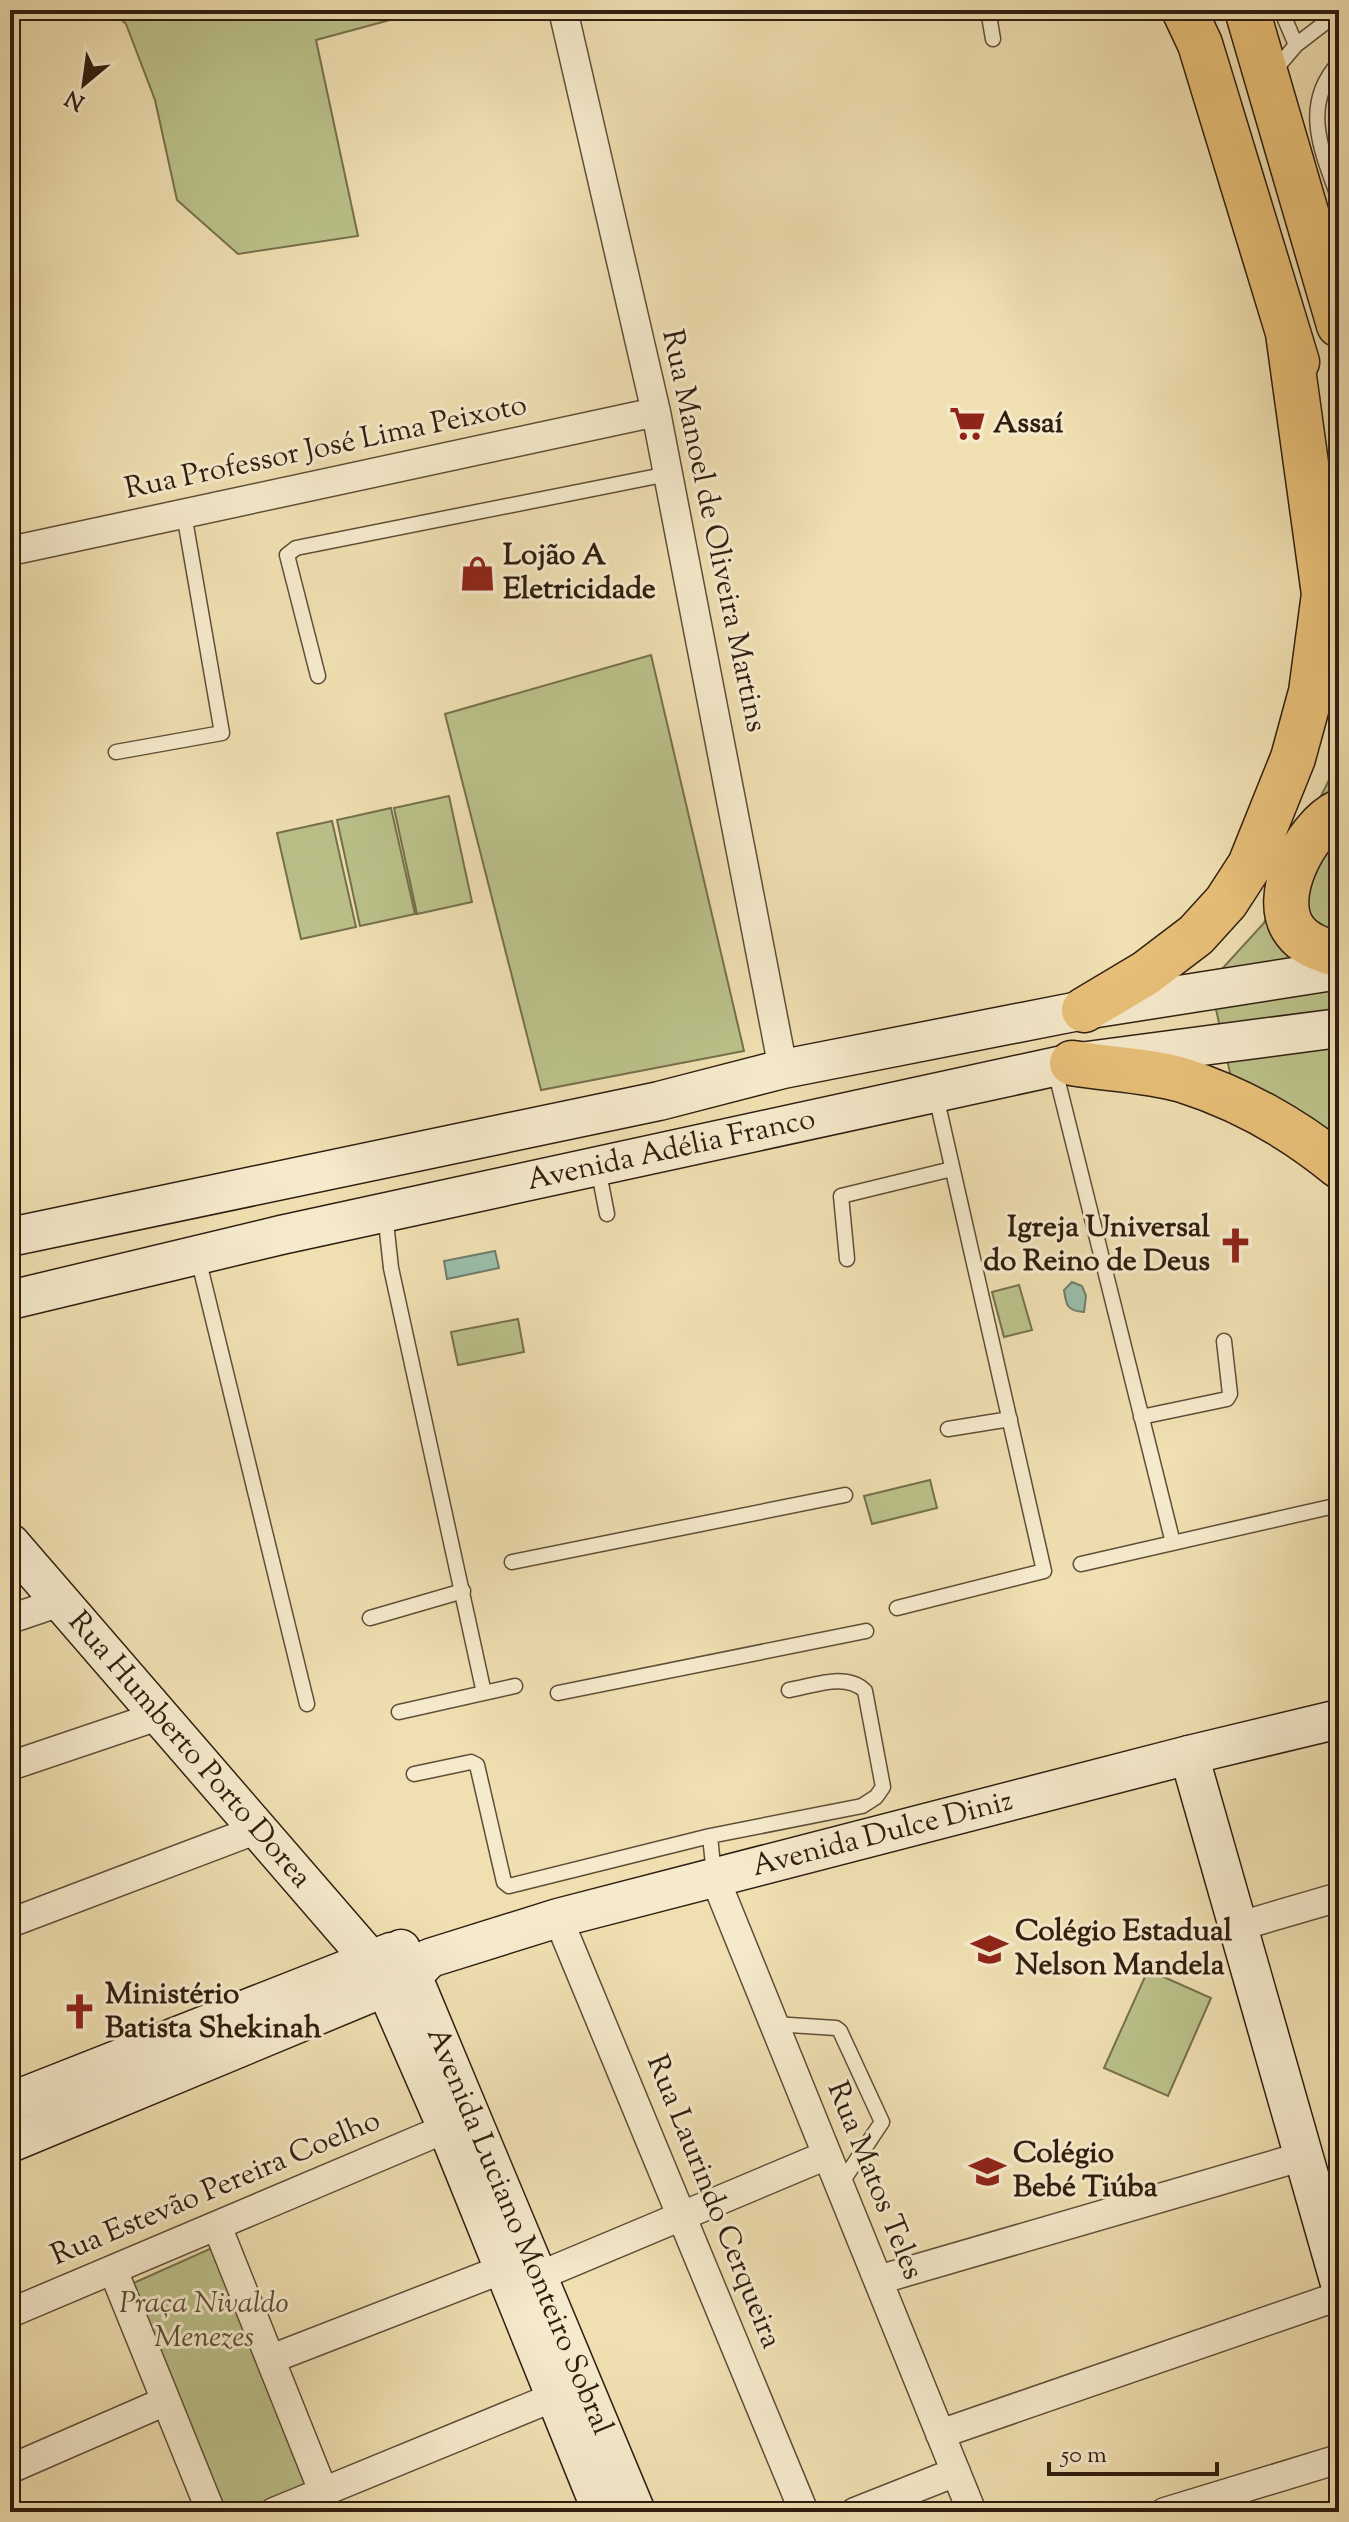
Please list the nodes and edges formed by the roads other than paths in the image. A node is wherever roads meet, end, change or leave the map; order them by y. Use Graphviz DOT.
graph roads {
  1 [pos="563,10"];
  2 [pos="988,10"];
  3 [pos="1184,10"];
  4 [pos="1247,10"];
  5 [pos="1281,10"];
  6 [pos="1339,12"];
  7 [pos="993,39"];
  8 [pos="1296,45"];
  9 [pos="1339,63"];
  10 [pos="1268,78"];
  11 [pos="1279,122"];
  12 [pos="1339,199"];
  13 [pos="1339,281"];
  14 [pos="1339,325"];
  15 [pos="1288,333"];
  16 [pos="656,412"];
  17 [pos="668,474"];
  18 [pos="1339,508"];
  19 [pos="184,514"];
  20 [pos="10,551"];
  21 [pos="1324,594"];
  22 [pos="1339,655"];
  23 [pos="318,676"];
  24 [pos="116,752"];
  25 [pos="1339,812"];
  26 [pos="1339,955"];
  27 [pos="1339,970"];
  28 [pos="1084,1010"];
  29 [pos="1339,1028"];
  30 [pos="1063,1065"];
  31 [pos="783,1069"];
  32 [pos="935,1093"];
  33 [pos="1339,1166"];
  34 [pos="598,1167"];
  35 [pos="952,1169"];
  36 [pos="385,1213"];
  37 [pos="607,1214"];
  38 [pos="10,1237"];
  39 [pos="197,1255"];
  40 [pos="847,1259"];
  41 [pos="10,1300"];
  42 [pos="1224,1341"];
  43 [pos="1141,1417"];
  44 [pos="1010,1419"];
  45 [pos="948,1429"];
  46 [pos="845,1495"];
  47 [pos="1339,1505"];
  48 [pos="10,1543"];
  49 [pos="1173,1543"];
  50 [pos="512,1562"];
  51 [pos="1081,1564"];
  52 [pos="463,1591"];
  53 [pos="60,1602"];
  54 [pos="897,1608"];
  55 [pos="370,1618"];
  56 [pos="10,1619"];
  57 [pos="866,1631"];
  58 [pos="515,1686"];
  59 [pos="789,1690"];
  60 [pos="484,1693"];
  61 [pos="558,1693"];
  62 [pos="307,1704"];
  63 [pos="399,1712"];
  64 [pos="158,1716"];
  65 [pos="1339,1719"];
  66 [pos="1189,1755"];
  67 [pos="10,1766"];
  68 [pos="414,1774"];
  69 [pos="258,1829"];
  70 [pos="710,1836"];
  71 [pos="714,1876"];
  72 [pos="1339,1897"];
  73 [pos="558,1918"];
  74 [pos="10,1923"];
  75 [pos="1240,1926"];
  76 [pos="400,1965"];
  77 [pos="774,2024"];
  78 [pos="10,2102"];
  79 [pos="447,2128"];
  80 [pos="10,2143"];
  81 [pos="827,2155"];
  82 [pos="1304,2156"];
  83 [pos="839,2185"];
  84 [pos="683,2218"];
  85 [pos="217,2226"];
  86 [pos="113,2270"];
  87 [pos="521,2273"];
  88 [pos="878,2280"];
  89 [pos="1339,2280"];
  90 [pos="1339,2296"];
  91 [pos="10,2313"];
  92 [pos="271,2359"];
  93 [pos="554,2397"];
  94 [pos="166,2401"];
  95 [pos="940,2434"];
  96 [pos="1339,2459"];
  97 [pos="10,2469"];
  98 [pos="956,2472"];
  99 [pos="323,2491"];
  100 [pos="281,2511"];
  101 [pos="211,2512"];
  102 [pos="602,2512"];
  103 [pos="636,2512"];
  104 [pos="804,2512"];
  105 [pos="855,2512"];
  106 [pos="972,2512"];
  107 [pos="1165,2512"];
  1 -- 16 [label="street, Rua Manoel de Oliveira Martins"];
  2 -- 7 [label="lane"];
  3 -- 15 [label="main road"];
  4 -- 10 [label="main road"];
  5 -- 8 [label="lane"];
  6 -- 8 [label="lane"];
  8 -- 10 [label="lane"];
  9 -- 12 [label="lane"];
  10 -- 11 [label="main road"];
  11 -- 13 [label="main road"];
  11 -- 14 [label="main road"];
  15 -- 18 [label="main road"];
  15 -- 21 [label="main road"];
  16 -- 17 [label="street, Rua Manoel de Oliveira Martins"];
  16 -- 19 [label="street, Rua Professor José Lima Peixoto"];
  17 -- 23 [label="lane"];
  17 -- 31 [label="street, Rua Manoel de Oliveira Martins"];
  19 -- 20 [label="street, Rua Professor José Lima Peixoto"];
  19 -- 24 [label="lane"];
  21 -- 22 [label="main road"];
  21 -- 28 [label="main road"];
  25 -- 26 [label="main road"];
  27 -- 28 [label="street, Avenida Adélia Franco"];
  28 -- 31 [label="street, Avenida Adélia Franco"];
  29 -- 30 [label="street, Avenida Adélia Franco"];
  30 -- 32 [label="street, Avenida Adélia Franco"];
  30 -- 33 [label="main road"];
  30 -- 43 [label="lane"];
  31 -- 38 [label="street, Avenida Adélia Franco"];
  32 -- 34 [label="street, Avenida Adélia Franco"];
  32 -- 35 [label="lane"];
  34 -- 36 [label="street, Avenida Adélia Franco"];
  34 -- 37 [label="lane"];
  35 -- 40 [label="lane"];
  35 -- 44 [label="lane"];
  36 -- 39 [label="street, Avenida Adélia Franco"];
  36 -- 52 [label="lane"];
  39 -- 41 [label="street, Avenida Adélia Franco"];
  39 -- 62 [label="lane"];
  42 -- 43 [label="lane"];
  43 -- 49 [label="lane"];
  44 -- 45 [label="lane"];
  44 -- 54 [label="lane"];
  46 -- 50 [label="lane"];
  47 -- 49 [label="lane"];
  48 -- 53 [label="street, Rua Humberto Porto Dorea"];
  49 -- 51 [label="lane"];
  52 -- 55 [label="lane"];
  52 -- 60 [label="lane"];
  53 -- 56 [label="street"];
  53 -- 64 [label="street, Rua Humberto Porto Dorea"];
  57 -- 61 [label="lane"];
  58 -- 60 [label="lane"];
  59 -- 70 [label="lane"];
  60 -- 63 [label="lane"];
  64 -- 67 [label="street"];
  64 -- 69 [label="street, Rua Humberto Porto Dorea"];
  65 -- 66 [label="street, Avenida Dulce Diniz"];
  66 -- 71 [label="street, Avenida Dulce Diniz"];
  66 -- 75 [label="street"];
  68 -- 70 [label="lane"];
  69 -- 74 [label="street"];
  69 -- 76 [label="street, Rua Humberto Porto Dorea"];
  70 -- 71 [label="lane"];
  71 -- 73 [label="street, Avenida Dulce Diniz"];
  71 -- 77 [label="street, Rua Matos Teles"];
  72 -- 75 [label="street"];
  73 -- 76 [label="street, Avenida Dulce Diniz"];
  73 -- 84 [label="street, Rua Laurindo Cerqueira"];
  75 -- 82 [label="street"];
  76 -- 78 [label="street, Avenida Dulce Diniz"];
  76 -- 79 [label="street"];
  76 -- 80 [label="street, Avenida Dulce Diniz"];
  76 -- 87 [label="street, Avenida Luciano Monteiro Sobral"];
  77 -- 81 [label="street, Rua Matos Teles"];
  77 -- 83 [label="lane"];
  79 -- 85 [label="street, Rua Estevão Pereira Coelho"];
  79 -- 87 [label="street"];
  81 -- 83 [label="street, Rua Matos Teles"];
  81 -- 84 [label="street"];
  82 -- 88 [label="street"];
  82 -- 89 [label="street"];
  83 -- 88 [label="street, Rua Matos Teles"];
  84 -- 87 [label="street"];
  84 -- 104 [label="street, Rua Laurindo Cerqueira"];
  85 -- 86 [label="street, Rua Estevão Pereira Coelho"];
  85 -- 92 [label="street"];
  86 -- 91 [label="street, Rua Estevão Pereira Coelho"];
  86 -- 94 [label="street"];
  87 -- 92 [label="street"];
  87 -- 93 [label="street"];
  87 -- 103 [label="street, Avenida Luciano Monteiro Sobral"];
  88 -- 95 [label="street, Rua Matos Teles"];
  90 -- 95 [label="street"];
  92 -- 99 [label="street"];
  93 -- 99 [label="street"];
  93 -- 102 [label="street"];
  94 -- 97 [label="street"];
  94 -- 101 [label="street"];
  95 -- 98 [label="street, Rua Matos Teles"];
  96 -- 107 [label="street"];
  98 -- 105 [label="street"];
  98 -- 106 [label="street, Rua Matos Teles"];
  99 -- 100 [label="street"];
}
